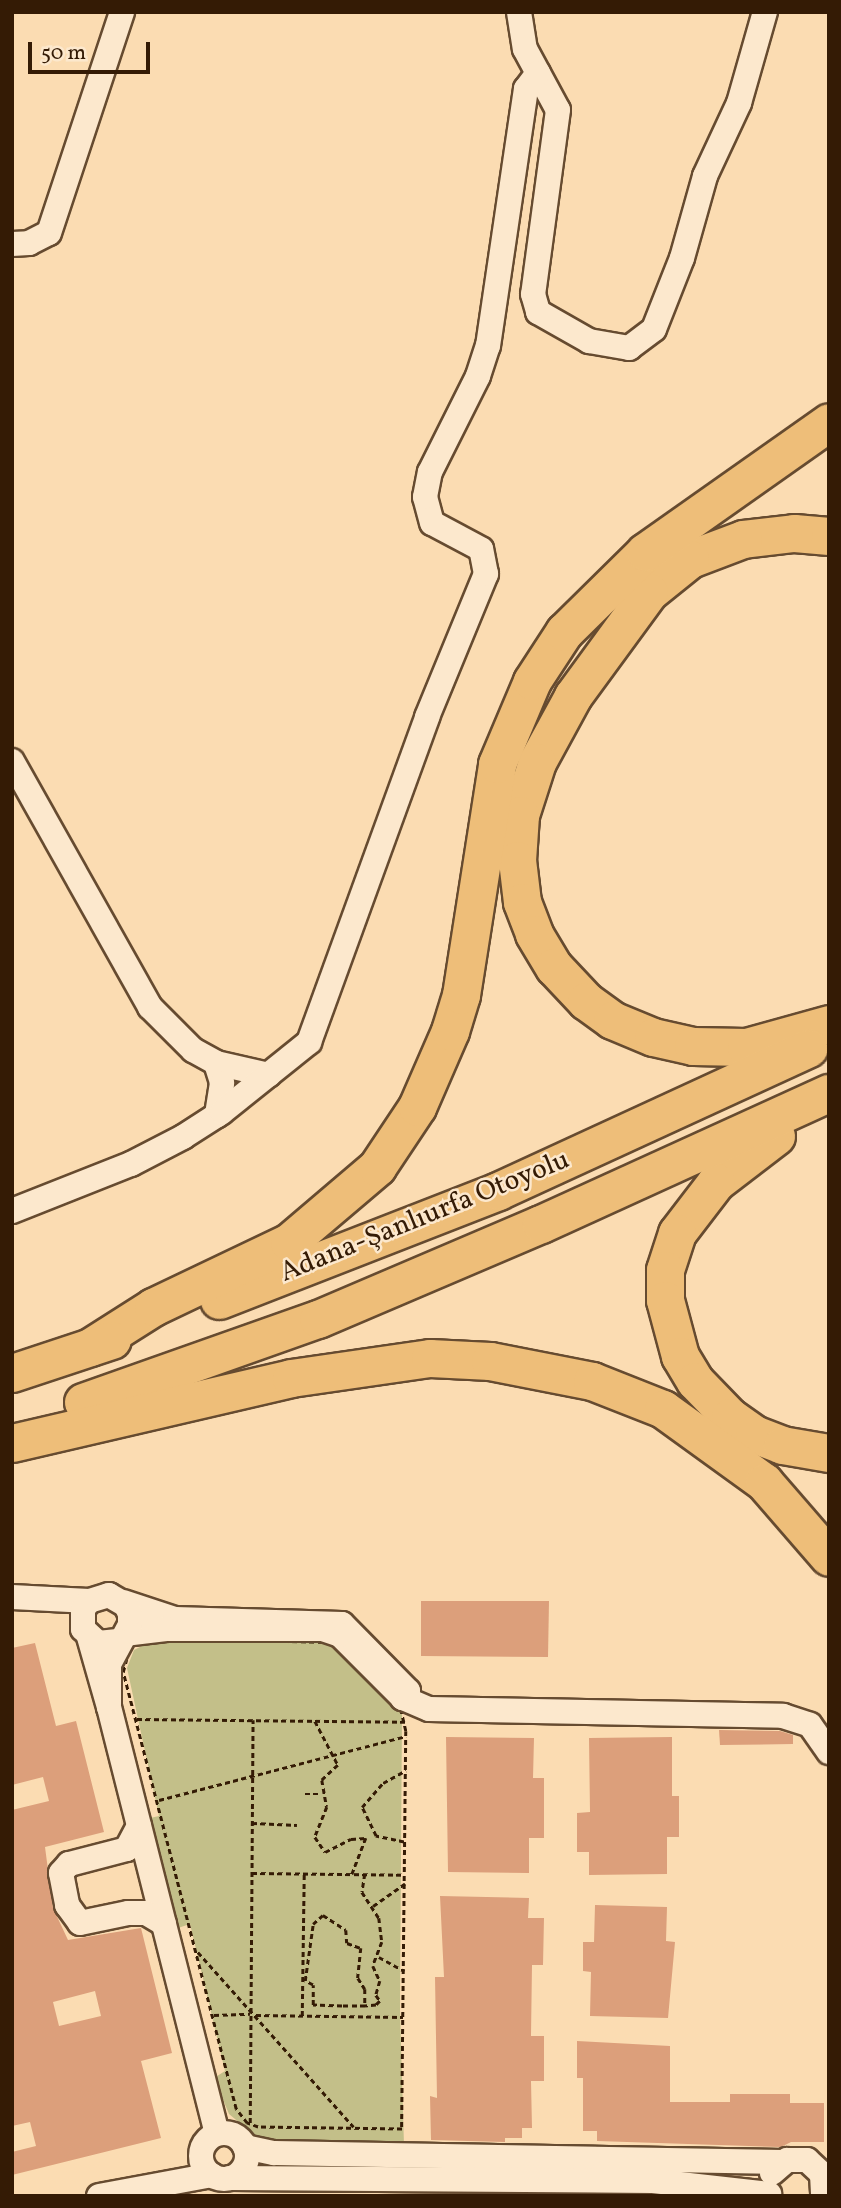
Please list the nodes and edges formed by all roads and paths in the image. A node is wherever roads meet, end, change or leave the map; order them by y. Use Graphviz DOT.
graph roads {
  1 [pos="121,12"];
  2 [pos="519,12"];
  3 [pos="765,12"];
  4 [pos="538,73"];
  5 [pos="12,244"];
  6 [pos="829,422"];
  7 [pos="829,536"];
  8 [pos="12,761"];
  9 [pos="829,1024"];
  10 [pos="829,1038"];
  11 [pos="216,1063"];
  12 [pos="269,1075"];
  13 [pos="829,1093"];
  14 [pos="829,1099"];
  15 [pos="217,1116"];
  16 [pos="12,1211"];
  17 [pos="90,1347"];
  18 [pos="12,1373"];
  19 [pos="12,1425"];
  20 [pos="12,1443"];
  21 [pos="829,1453"];
  22 [pos="829,1557"];
  23 [pos="12,1597"];
  24 [pos="89,1601"];
  25 [pos="123,1602"];
  26 [pos="89,1637"];
  27 [pos="122,1637"];
  28 [pos="109,1707"];
  29 [pos="404,1710"];
  30 [pos="137,1719"];
  31 [pos="253,1720"];
  32 [pos="315,1721"];
  33 [pos="406,1736"];
  34 [pos="829,1752"];
  35 [pos="331,1755"];
  36 [pos="406,1770"];
  37 [pos="252,1776"];
  38 [pos="305,1794"];
  39 [pos="324,1794"];
  40 [pos="159,1800"];
  41 [pos="252,1823"];
  42 [pos="298,1825"];
  43 [pos="139,1826"];
  44 [pos="405,1842"];
  45 [pos="252,1873"];
  46 [pos="304,1873"];
  47 [pos="352,1874"];
  48 [pos="365,1874"];
  49 [pos="405,1875"];
  50 [pos="405,1884"];
  51 [pos="372,1906"];
  52 [pos="164,1924"];
  53 [pos="198,1951"];
  54 [pos="379,1956"];
  55 [pos="404,1971"];
  56 [pos="365,2006"];
  57 [pos="252,2014"];
  58 [pos="214,2015"];
  59 [pos="302,2016"];
  60 [pos="403,2017"];
  61 [pos="355,2129"];
  62 [pos="218,2134"];
  63 [pos="247,2135"];
  64 [pos="350,2154"];
  65 [pos="783,2162"];
  66 [pos="824,2166"];
  67 [pos="258,2176"];
  68 [pos="221,2177"];
  69 [pos="139,2188"];
  70 [pos="504,2188"];
  71 [pos="770,2195"];
  72 [pos="99,2196"];
  73 [pos="174,2196"];
  74 [pos="278,2196"];
  75 [pos="823,2196"];
  1 -- 5 [label="street"];
  2 -- 4 [label="street"];
  3 -- 4 [label="street"];
  4 -- 12 [label="street"];
  6 -- 17 [label="highway"];
  7 -- 9 [label="highway"];
  8 -- 11 [label="street"];
  10 -- 17 [label="highway, Adana-Şanlıurfa Otoyolu"];
  11 -- 12 [label="street"];
  11 -- 15 [label="street"];
  12 -- 15 [label="street"];
  13 -- 19 [label="highway, Adana-Şanlıurfa Otoyolu"];
  14 -- 21 [label="highway"];
  15 -- 16 [label="street"];
  17 -- 18 [label="highway, Adana-Şanlıurfa Otoyolu"];
  20 -- 22 [label="highway"];
  23 -- 24 [label="street"];
  24 -- 25 [label="street"];
  24 -- 26 [label="street"];
  25 -- 27 [label="street"];
  25 -- 29 [label="street"];
  26 -- 27 [label="street"];
  26 -- 28 [label="street"];
  27 -- 28 [label="street"];
  27 -- 29 [label="street"];
  28 -- 43 [label="street"];
  29 -- 30 [label="path"];
  29 -- 32 [label="path"];
  29 -- 33 [label="path"];
  29 -- 34 [label="street"];
  30 -- 31 [label="path"];
  30 -- 40 [label="path"];
  31 -- 32 [label="path"];
  31 -- 37 [label="path"];
  32 -- 35 [label="path"];
  33 -- 35 [label="path"];
  33 -- 36 [label="path"];
  35 -- 37 [label="path"];
  35 -- 39 [label="path"];
  36 -- 44 [label="path"];
  36 -- 44 [label="path"];
  37 -- 40 [label="path"];
  37 -- 41 [label="path"];
  38 -- 39 [label="path"];
  39 -- 47 [label="path"];
  40 -- 53 [label="path"];
  41 -- 42 [label="path"];
  41 -- 45 [label="path"];
  43 -- 52 [label="street"];
  43 -- 52 [label="street"];
  44 -- 49 [label="path"];
  45 -- 46 [label="path"];
  45 -- 57 [label="path"];
  46 -- 47 [label="path"];
  46 -- 59 [label="path"];
  47 -- 48 [label="path"];
  48 -- 49 [label="path"];
  48 -- 51 [label="path"];
  49 -- 50 [label="path"];
  50 -- 51 [label="path"];
  50 -- 55 [label="path"];
  51 -- 54 [label="path"];
  52 -- 62 [label="street"];
  53 -- 57 [label="path"];
  53 -- 58 [label="path"];
  54 -- 55 [label="path"];
  54 -- 56 [label="path"];
  55 -- 60 [label="path"];
  56 -- 56 [label="path"];
  57 -- 58 [label="path"];
  57 -- 59 [label="path"];
  57 -- 61 [label="path"];
  57 -- 63 [label="path"];
  58 -- 63 [label="path"];
  59 -- 60 [label="path"];
  60 -- 61 [label="path"];
  61 -- 63 [label="path"];
  61 -- 64 [label="path"];
  62 -- 63 [label="street"];
  62 -- 68 [label="street"];
  63 -- 64 [label="street"];
  63 -- 68 [label="street"];
  64 -- 65 [label="street"];
  65 -- 66 [label="street"];
  65 -- 71 [label="street"];
  66 -- 75 [label="street"];
  67 -- 68 [label="street"];
  67 -- 70 [label="street"];
  67 -- 74 [label="street"];
  68 -- 69 [label="street"];
  69 -- 72 [label="street"];
  69 -- 73 [label="street"];
  70 -- 71 [label="street"];
}
